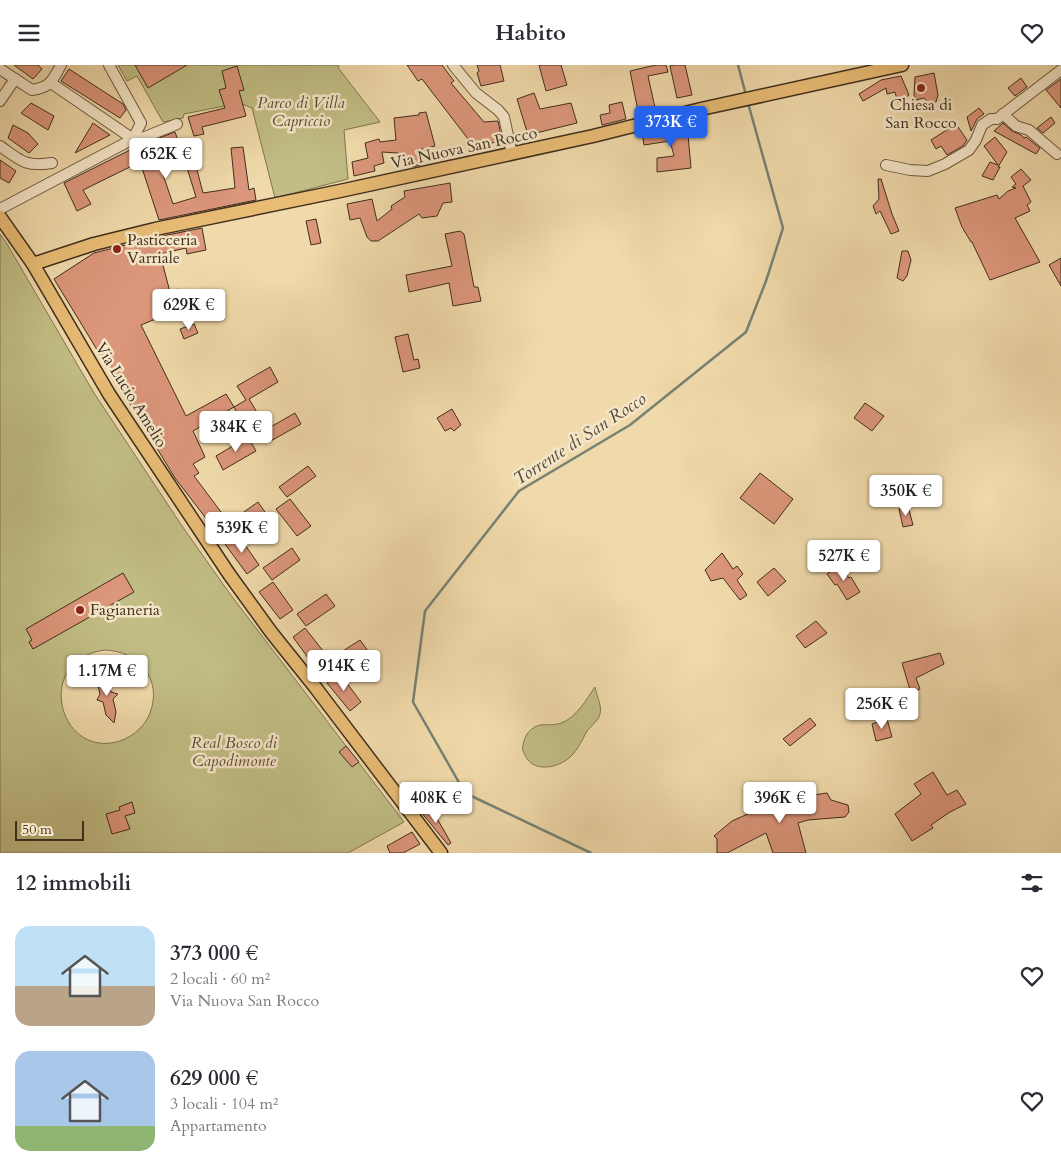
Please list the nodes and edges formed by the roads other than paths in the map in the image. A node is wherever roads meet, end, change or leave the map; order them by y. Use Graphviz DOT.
graph roads {
  1 [pos="61,65"];
  2 [pos="109,65"];
  3 [pos="453,65"];
  4 [pos="902,65"];
  5 [pos="0,69"];
  6 [pos="1061,70"];
  7 [pos="15,79"];
  8 [pos="51,83"];
  9 [pos="0,101"];
  10 [pos="1003,114"];
  11 [pos="176,124"];
  12 [pos="133,139"];
  13 [pos="0,146"];
  14 [pos="512,154"];
  15 [pos="1057,154"];
  16 [pos="52,163"];
  17 [pos="886,165"];
  18 [pos="0,209"];
  19 [pos="0,217"];
  20 [pos="33,264"];
  21 [pos="441,853"];
  1 -- 8 [label="street"];
  2 -- 12 [label="street"];
  3 -- 14 [label="street"];
  4 -- 14 [label="main road, Via Nuova San Rocco"];
  5 -- 7 [label="street"];
  6 -- 10 [label="street"];
  7 -- 8 [label="street"];
  7 -- 9 [label="street"];
  8 -- 12 [label="street"];
  10 -- 15 [label="street"];
  10 -- 17 [label="street"];
  11 -- 12 [label="street"];
  12 -- 18 [label="street"];
  13 -- 16 [label="street"];
  14 -- 20 [label="main road, Via Nuova San Rocco"];
  19 -- 20 [label="main road, Via Lucio Amelio"];
  20 -- 21 [label="main road, Via Lucio Amelio"];
}
